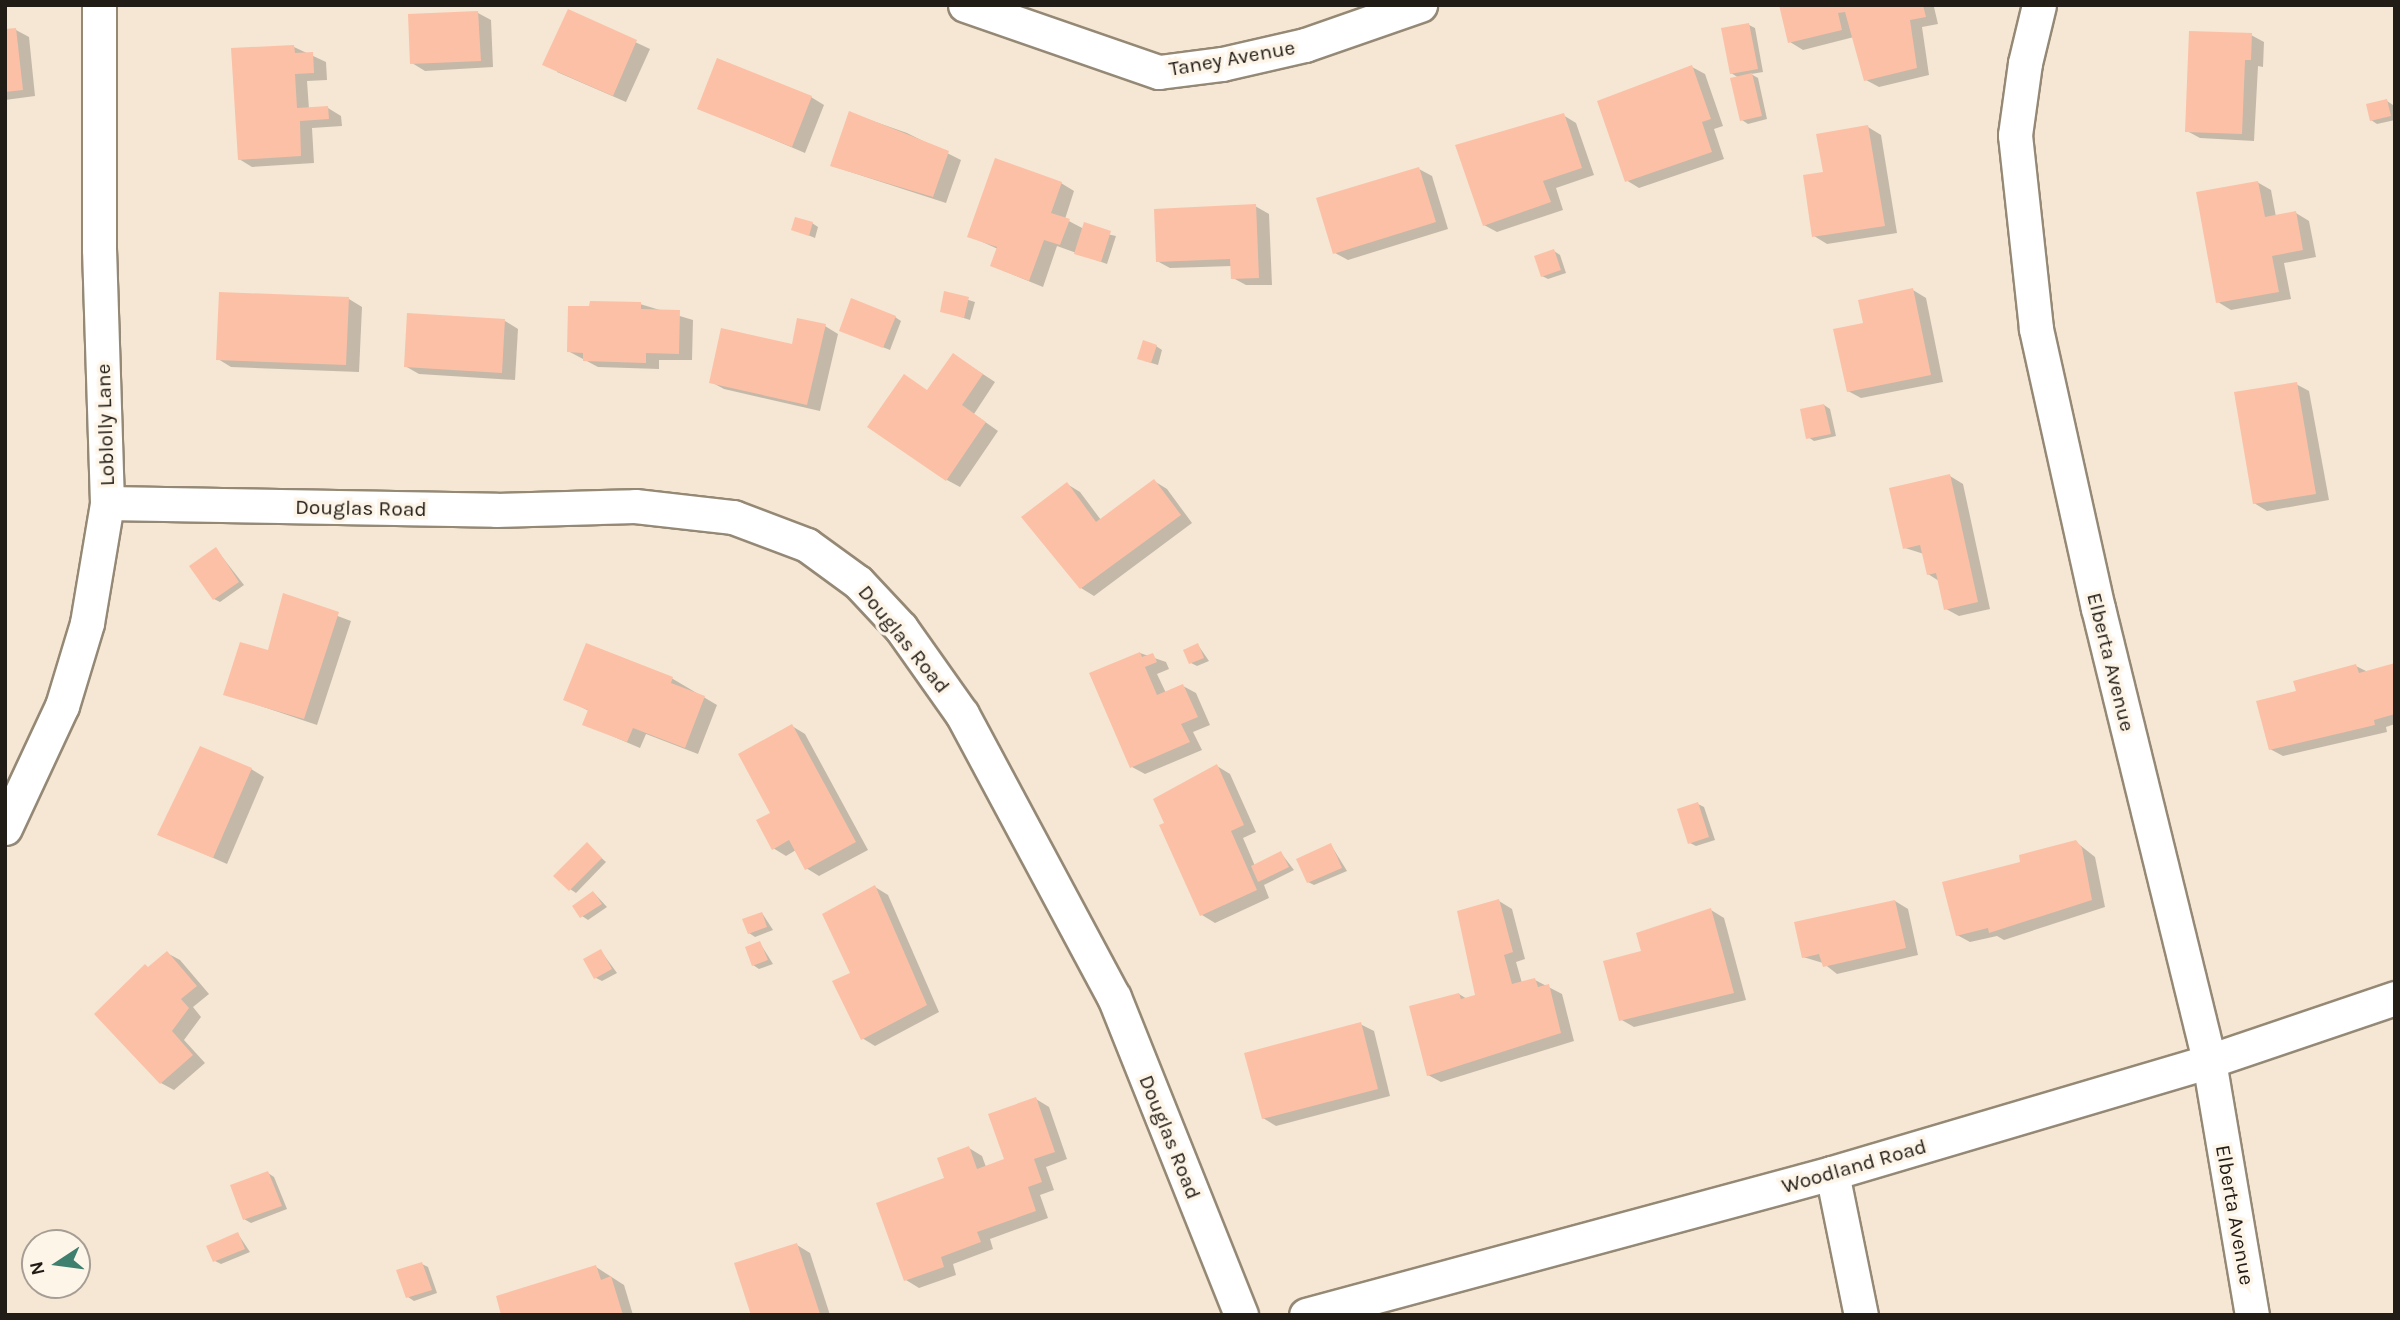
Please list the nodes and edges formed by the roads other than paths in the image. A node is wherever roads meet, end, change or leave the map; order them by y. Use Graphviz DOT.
graph roads {
  1 [pos="99,5"];
  2 [pos="965,5"];
  3 [pos="1420,5"];
  4 [pos="2039,5"];
  5 [pos="107,503"];
  6 [pos="5,828"];
  7 [pos="2395,998"];
  8 [pos="2209,1061"];
  9 [pos="1832,1173"];
  10 [pos="1241,1315"];
  11 [pos="1306,1315"];
  12 [pos="1861,1315"];
  13 [pos="2252,1315"];
  1 -- 5 [label="street, Loblolly Lane"];
  2 -- 3 [label="street, Taney Avenue"];
  4 -- 8 [label="street, Elberta Avenue"];
  5 -- 6 [label="street, Loblolly Lane"];
  5 -- 10 [label="street, Douglas Road"];
  7 -- 8 [label="street, Woodland Road"];
  8 -- 9 [label="street, Woodland Road"];
  8 -- 13 [label="street, Elberta Avenue"];
  9 -- 11 [label="street, Woodland Road"];
  9 -- 12 [label="street"];
}
